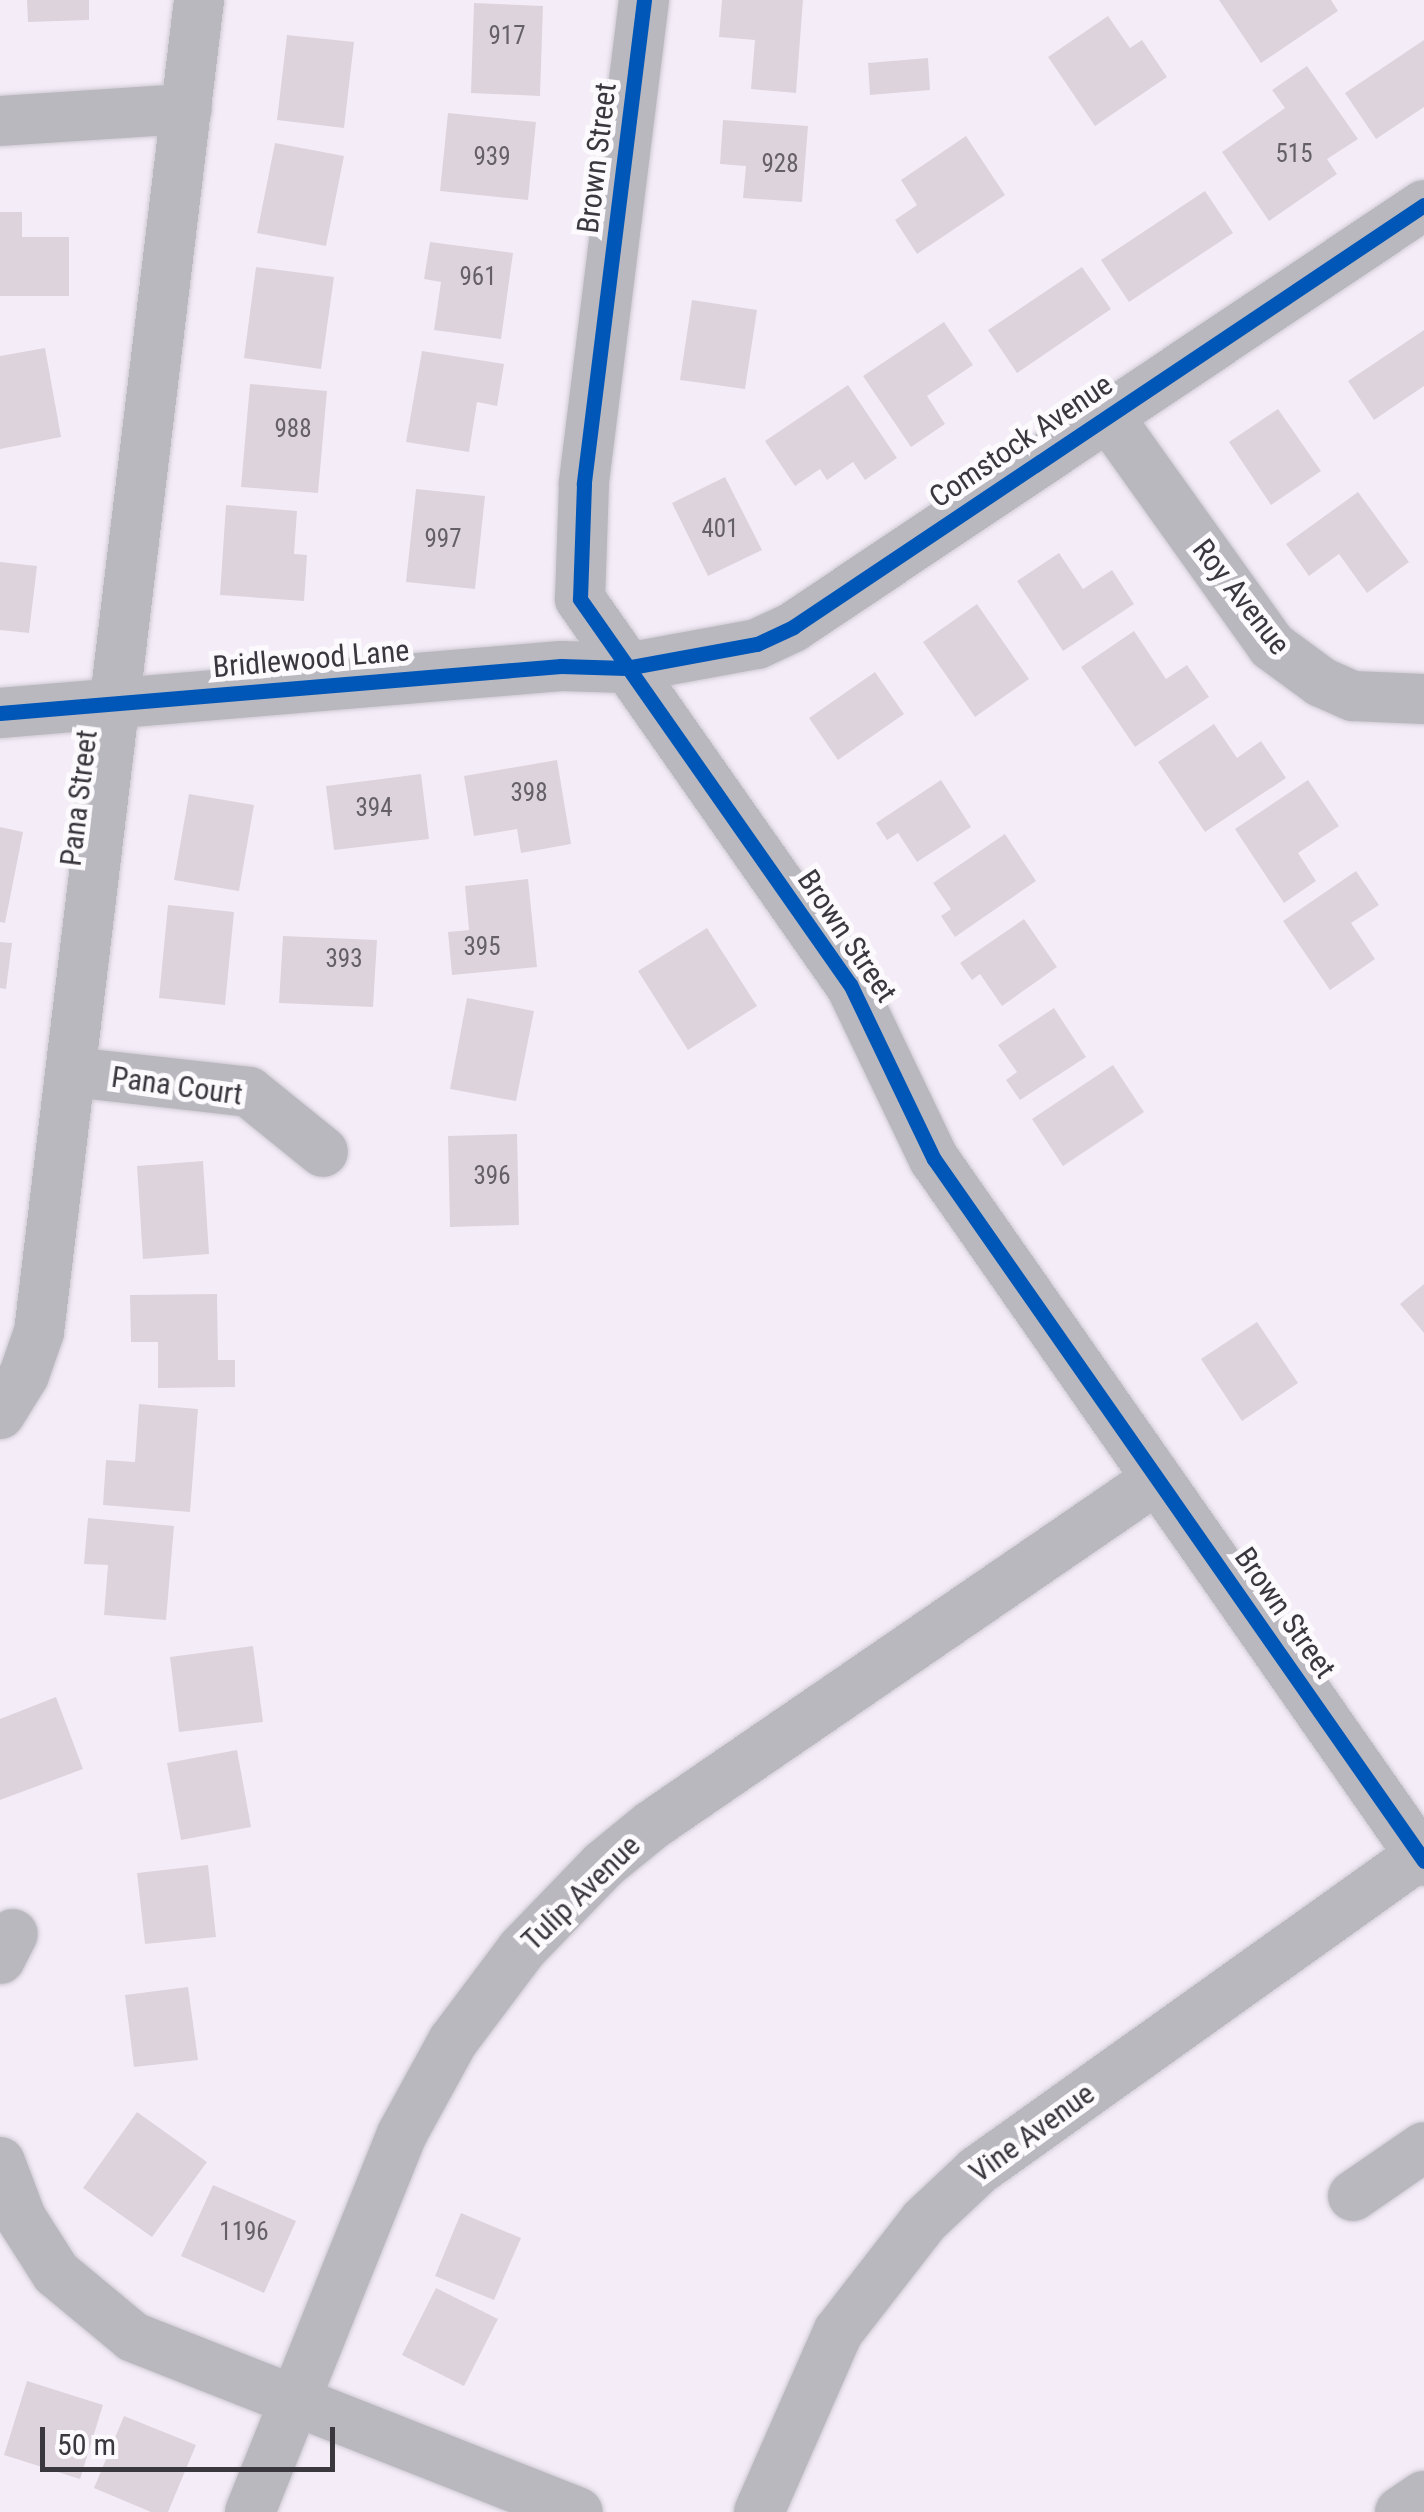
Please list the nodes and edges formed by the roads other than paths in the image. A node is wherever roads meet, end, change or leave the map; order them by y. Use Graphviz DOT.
graph roads {
  1 [pos="199,0"];
  2 [pos="644,0"];
  3 [pos="187,108"];
  4 [pos="0,121"];
  5 [pos="1424,205"];
  6 [pos="1108,416"];
  7 [pos="626,668"];
  8 [pos="1424,698"];
  9 [pos="120,702"];
  10 [pos="0,713"];
  11 [pos="72,1072"];
  12 [pos="323,1152"];
  13 [pos="0,1414"];
  14 [pos="1157,1479"];
  15 [pos="1422,1858"];
  16 [pos="1424,2147"];
  17 [pos="0,2162"];
  18 [pos="1353,2196"];
  19 [pos="294,2401"];
  20 [pos="1424,2496"];
  21 [pos="250,2512"];
  22 [pos="578,2512"];
  23 [pos="759,2512"];
  24 [pos="1400,2512"];
  1 -- 3 [label="street, Pana Street"];
  2 -- 7 [label="street, Brown Street"];
  3 -- 4 [label="street"];
  3 -- 9 [label="street, Pana Street"];
  5 -- 6 [label="street, Comstock Avenue"];
  6 -- 7 [label="street, Comstock Avenue"];
  6 -- 8 [label="street, Roy Avenue"];
  7 -- 9 [label="street, Bridlewood Lane"];
  7 -- 14 [label="street, Brown Street"];
  9 -- 10 [label="street, Bridlewood Lane"];
  9 -- 11 [label="street, Pana Street"];
  11 -- 12 [label="street, Pana Court"];
  11 -- 13 [label="street, Pana Street"];
  14 -- 15 [label="street, Brown Street"];
  14 -- 19 [label="street, Tulip Avenue"];
  15 -- 23 [label="street, Vine Avenue"];
  16 -- 18 [label="street"];
  17 -- 19 [label="street"];
  19 -- 21 [label="street, Tulip Avenue"];
  19 -- 22 [label="street"];
  20 -- 24 [label="street"];
}
